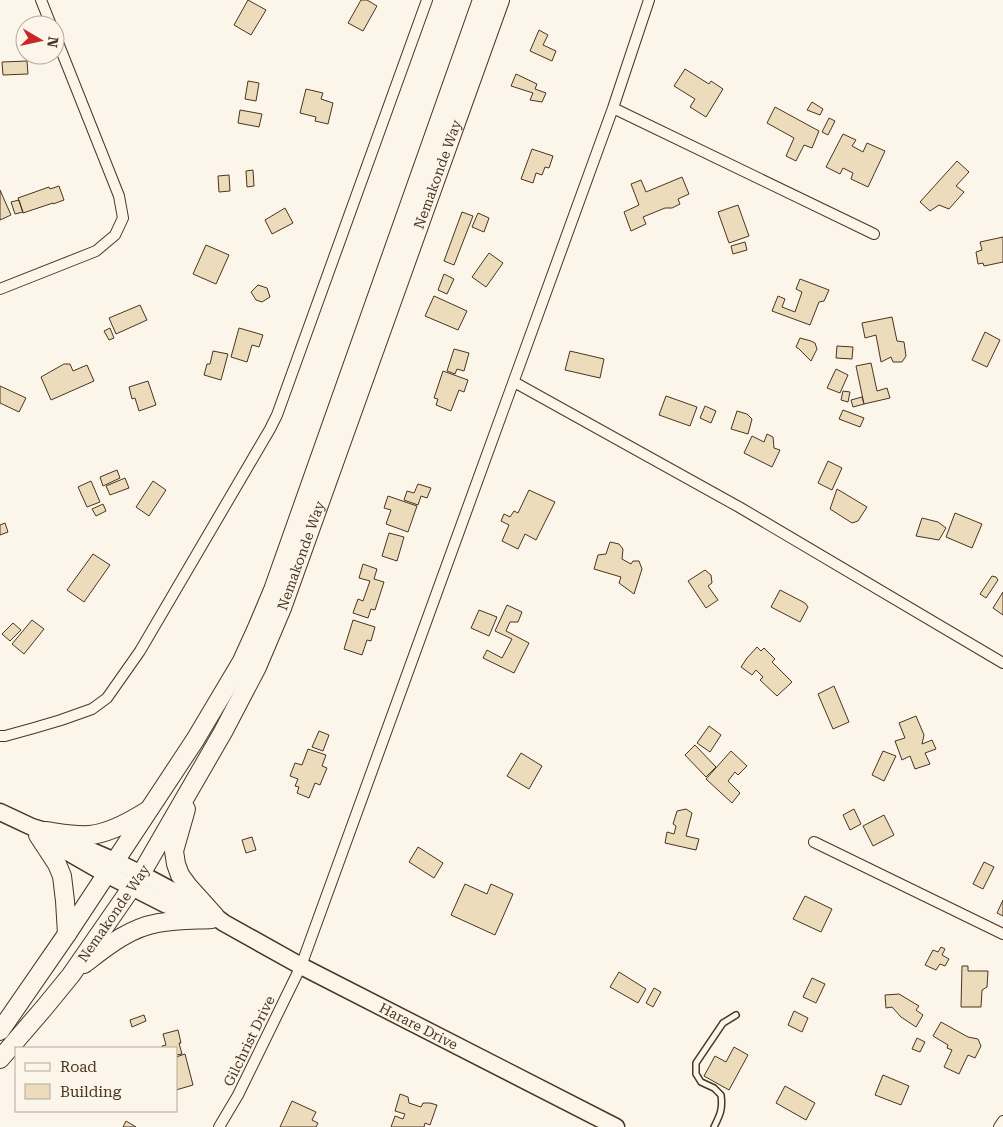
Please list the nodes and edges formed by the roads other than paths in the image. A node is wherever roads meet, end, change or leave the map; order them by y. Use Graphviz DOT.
graph roads {
  1 [pos="41,0"];
  2 [pos="427,0"];
  3 [pos="482,0"];
  4 [pos="500,0"];
  5 [pos="649,0"];
  6 [pos="47,15"];
  7 [pos="65,60"];
  8 [pos="613,108"];
  9 [pos="874,234"];
  10 [pos="0,289"];
  11 [pos="514,382"];
  12 [pos="1003,663"];
  13 [pos="0,736"];
  14 [pos="195,780"];
  15 [pos="149,810"];
  16 [pos="0,812"];
  17 [pos="39,831"];
  18 [pos="814,842"];
  19 [pos="111,868"];
  20 [pos="137,880"];
  21 [pos="217,919"];
  22 [pos="67,934"];
  23 [pos="1003,934"];
  24 [pos="301,966"];
  25 [pos="70,975"];
  26 [pos="736,1015"];
  27 [pos="0,1031"];
  28 [pos="0,1059"];
  29 [pos="1003,1121"];
  30 [pos="219,1127"];
  31 [pos="616,1127"];
  32 [pos="714,1127"];
  33 [pos="999,1127"];
  1 -- 6 [label="street"];
  2 -- 13 [label="street"];
  3 -- 15 [label="highway, Nemakonde Way"];
  4 -- 14 [label="highway, Nemakonde Way"];
  5 -- 8 [label="street, Gilchrist Drive"];
  7 -- 10 [label="street"];
  8 -- 9 [label="street"];
  8 -- 11 [label="street, Gilchrist Drive"];
  11 -- 12 [label="street"];
  11 -- 24 [label="street, Gilchrist Drive"];
  14 -- 20 [label="highway, Nemakonde Way"];
  14 -- 21 [label="highway"];
  15 -- 17 [label="highway"];
  15 -- 19 [label="highway, Nemakonde Way"];
  16 -- 17 [label="main road, Harare Drive"];
  17 -- 19 [label="main road, Harare Drive"];
  17 -- 22 [label="highway"];
  18 -- 23 [label="street"];
  19 -- 20 [label="main road, Harare Drive"];
  19 -- 22 [label="highway, Nemakonde Way"];
  20 -- 21 [label="main road, Harare Drive"];
  20 -- 25 [label="highway, Nemakonde Way"];
  21 -- 24 [label="main road, Harare Drive"];
  21 -- 25 [label="highway"];
  22 -- 27 [label="highway, Nemakonde Way"];
  24 -- 30 [label="street, Gilchrist Drive"];
  24 -- 31 [label="main road, Harare Drive"];
  25 -- 28 [label="highway, Nemakonde Way"];
  26 -- 32 [label="lane"];
  29 -- 33 [label="street"];
}
